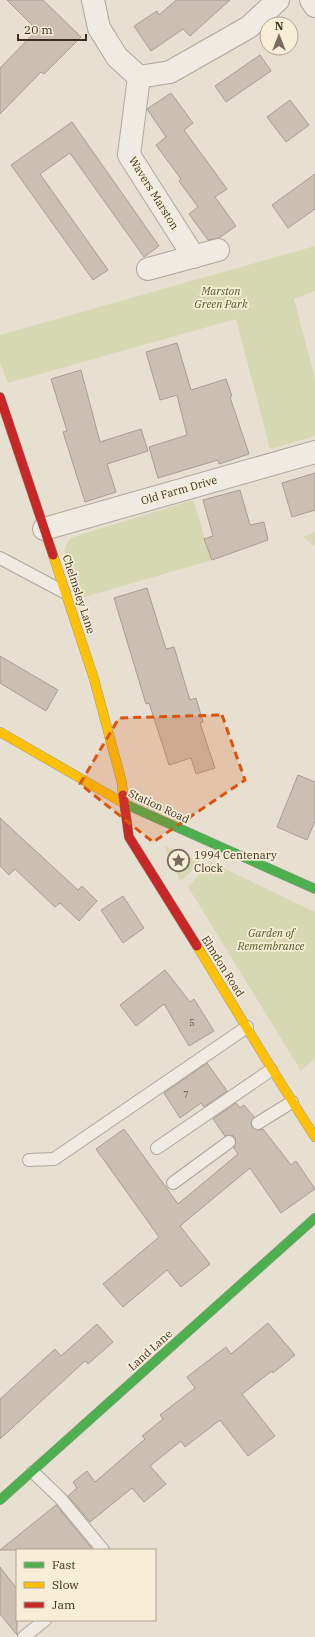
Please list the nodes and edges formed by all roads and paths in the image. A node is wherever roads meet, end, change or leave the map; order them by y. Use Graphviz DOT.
graph roads {
  1 [pos="93,0"];
  2 [pos="278,0"];
  3 [pos="311,0"];
  4 [pos="315,6"];
  5 [pos="139,77"];
  6 [pos="218,250"];
  7 [pos="194,257"];
  8 [pos="148,270"];
  9 [pos="0,397"];
  10 [pos="315,452"];
  11 [pos="44,529"];
  12 [pos="0,558"];
  13 [pos="65,592"];
  14 [pos="0,732"];
  15 [pos="123,803"];
  16 [pos="315,889"];
  17 [pos="248,1028"];
  18 [pos="271,1070"];
  19 [pos="292,1102"];
  20 [pos="258,1123"];
  21 [pos="315,1138"];
  22 [pos="230,1142"];
  23 [pos="157,1148"];
  24 [pos="30,1160"];
  25 [pos="173,1182"];
  26 [pos="315,1218"];
  27 [pos="33,1472"];
  28 [pos="0,1500"];
  29 [pos="102,1549"];
  30 [pos="44,1621"];
  31 [pos="24,1637"];
  1 -- 5 [label="street"];
  2 -- 5 [label="street"];
  3 -- 4 [label="street"];
  5 -- 7 [label="street, Wavers Marston"];
  6 -- 7 [label="street"];
  7 -- 8 [label="street"];
  9 -- 11 [label="street, Chelmsley Lane"];
  10 -- 11 [label="street, Old Farm Drive"];
  11 -- 13 [label="street, Chelmsley Lane"];
  12 -- 13 [label="lane"];
  13 -- 15 [label="street, Chelmsley Lane"];
  14 -- 15 [label="street, Station Road"];
  15 -- 16 [label="street, Station Road"];
  15 -- 17 [label="street, Elmdon Road"];
  17 -- 18 [label="street, Elmdon Road"];
  17 -- 24 [label="lane"];
  18 -- 19 [label="street, Elmdon Road"];
  18 -- 23 [label="lane"];
  19 -- 20 [label="lane"];
  19 -- 21 [label="street, Elmdon Road"];
  22 -- 25 [label="lane"];
  26 -- 27 [label="street, Land Lane"];
  27 -- 28 [label="street, Land Lane"];
  27 -- 29 [label="lane"];
  30 -- 31 [label="lane"];
}
